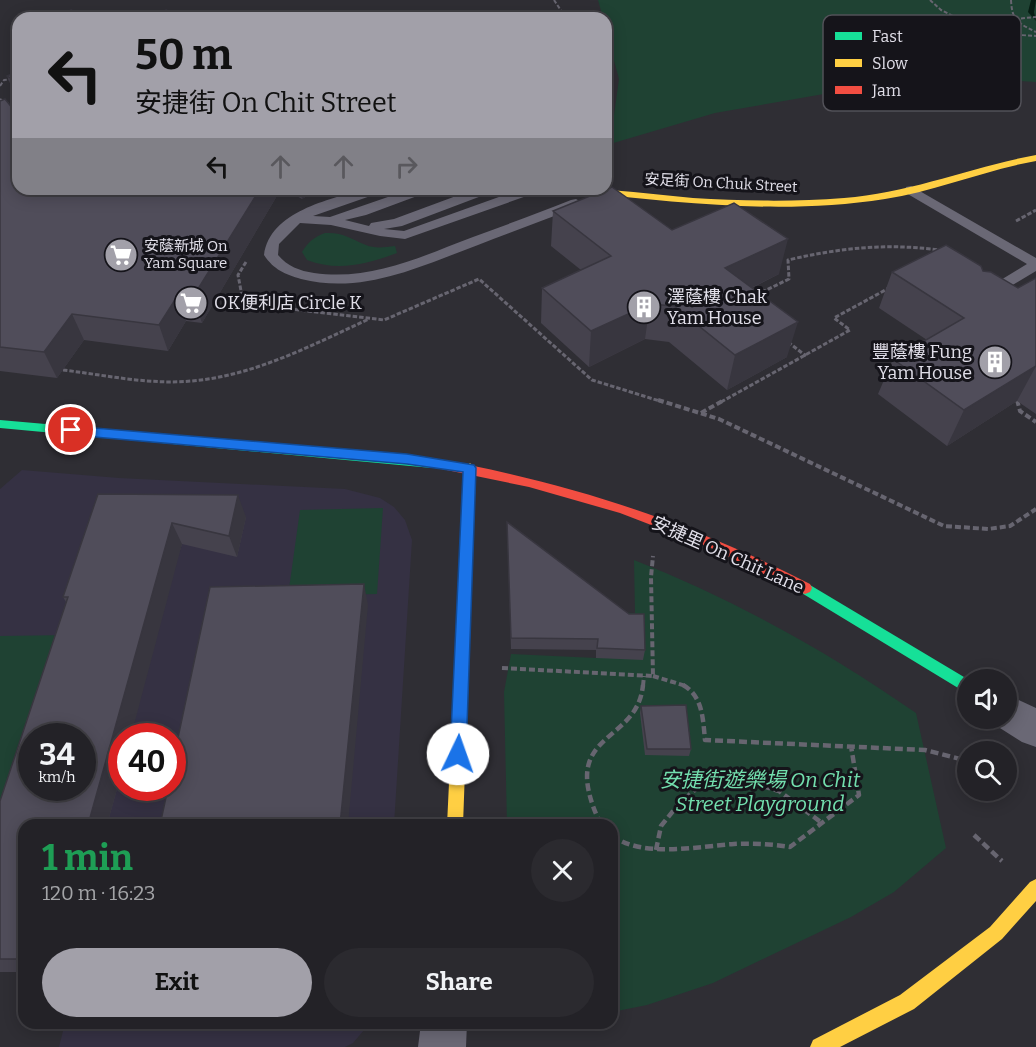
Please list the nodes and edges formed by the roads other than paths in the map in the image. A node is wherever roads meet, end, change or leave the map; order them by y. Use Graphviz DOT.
graph roads {
  1 [pos="1036,158"];
  2 [pos="911,190"];
  3 [pos="612,192"];
  4 [pos="362,195"];
  5 [pos="407,195"];
  6 [pos="471,195"];
  7 [pos="516,195"];
  8 [pos="598,195"];
  9 [pos="322,220"];
  10 [pos="294,222"];
  11 [pos="348,224"];
  12 [pos="1036,265"];
  13 [pos="974,302"];
  14 [pos="1,426"];
  15 [pos="470,468"];
  16 [pos="957,680"];
  17 [pos="1017,718"];
  18 [pos="1036,729"];
  19 [pos="455,819"];
  20 [pos="1036,888"];
  21 [pos="444,1029"];
  22 [pos="442,1047"];
  23 [pos="820,1047"];
  1 -- 2 [label="street, 安足街 On Chuk Street"];
  2 -- 3 [label="street, 安足街 On Chuk Street"];
  2 -- 12 [label="lane"];
  4 -- 10 [label="lane"];
  5 -- 9 [label="lane"];
  6 -- 11 [label="lane"];
  7 -- 11 [label="lane"];
  8 -- 10 [label="lane"];
  9 -- 10 [label="lane"];
  9 -- 11 [label="lane"];
  12 -- 13 [label="lane"];
  14 -- 15 [label="street, 安捷里 On Chit Lane"];
  15 -- 16 [label="street, 安捷里 On Chit Lane"];
  15 -- 19 [label="street"];
  17 -- 18 [label="street"];
  20 -- 23 [label="street"];
  21 -- 22 [label="street"];
}
